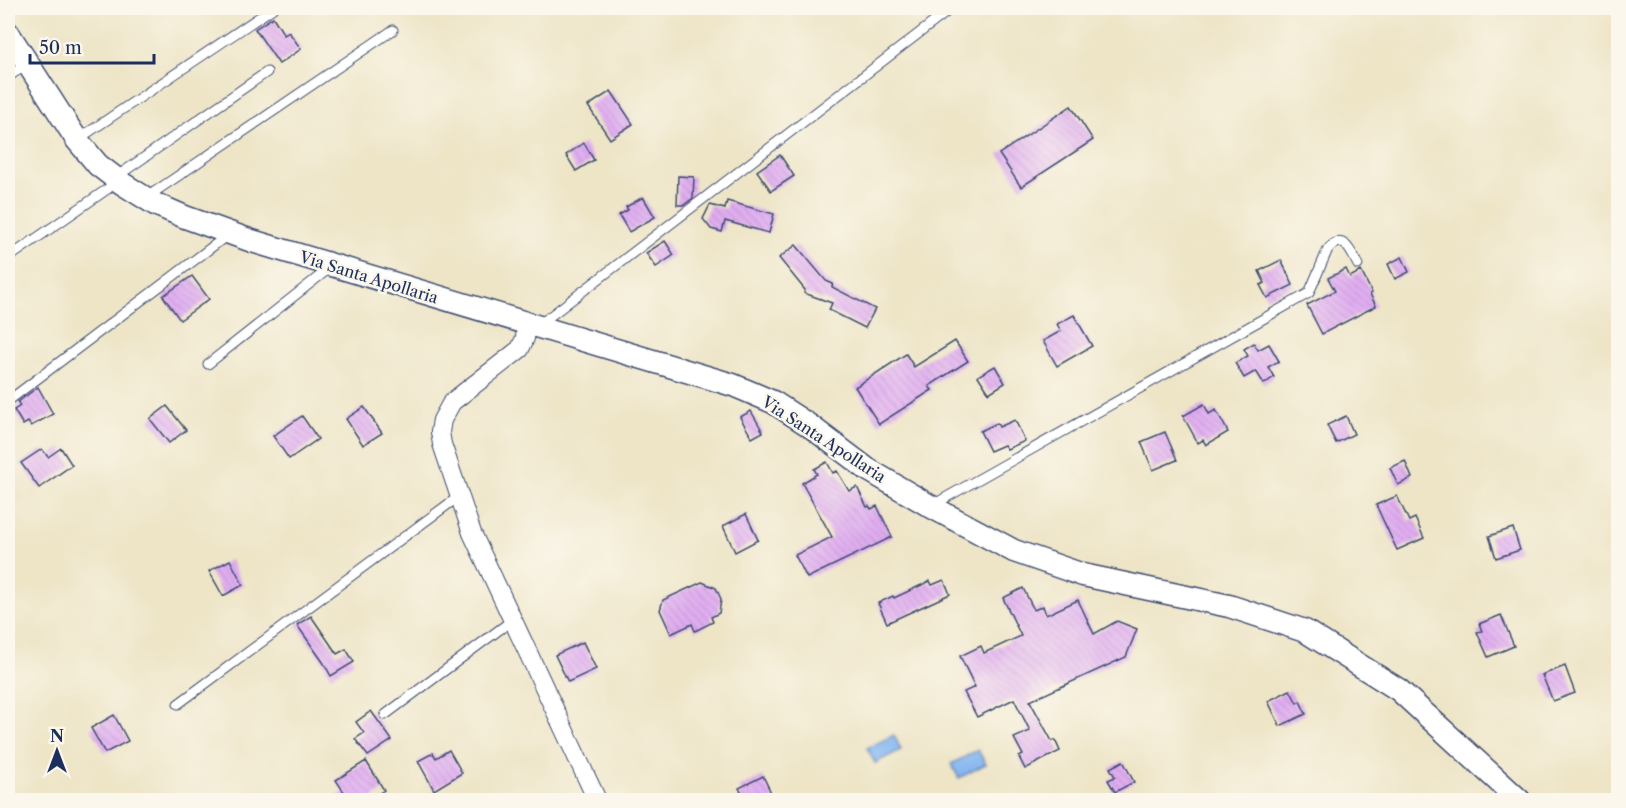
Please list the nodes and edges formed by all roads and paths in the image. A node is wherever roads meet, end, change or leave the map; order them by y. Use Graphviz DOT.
graph roads {
  1 [pos="273,8"];
  2 [pos="952,8"];
  3 [pos="393,30"];
  4 [pos="8,33"];
  5 [pos="28,63"];
  6 [pos="267,72"];
  7 [pos="8,77"];
  8 [pos="77,140"];
  9 [pos="117,180"];
  10 [pos="145,198"];
  11 [pos="230,233"];
  12 [pos="8,258"];
  13 [pos="1358,265"];
  14 [pos="333,266"];
  15 [pos="531,326"];
  16 [pos="208,364"];
  17 [pos="8,401"];
  18 [pos="458,497"];
  19 [pos="930,506"];
  20 [pos="511,621"];
  21 [pos="178,704"];
  22 [pos="385,716"];
  23 [pos="597,801"];
  24 [pos="1519,801"];
  1 -- 8 [label="lane"];
  2 -- 15 [label="lane"];
  3 -- 10 [label="lane"];
  4 -- 5 [label="street, Via Santa Apollaria"];
  5 -- 7 [label="lane"];
  5 -- 8 [label="street, Via Santa Apollaria"];
  6 -- 9 [label="lane"];
  8 -- 9 [label="street, Via Santa Apollaria"];
  9 -- 10 [label="street, Via Santa Apollaria"];
  9 -- 12 [label="lane"];
  10 -- 11 [label="street, Via Santa Apollaria"];
  11 -- 14 [label="street, Via Santa Apollaria"];
  11 -- 17 [label="lane"];
  13 -- 19 [label="lane"];
  14 -- 15 [label="street, Via Santa Apollaria"];
  14 -- 16 [label="lane"];
  15 -- 18 [label="street"];
  15 -- 19 [label="street, Via Santa Apollaria"];
  18 -- 20 [label="street"];
  18 -- 21 [label="lane"];
  19 -- 24 [label="street, Via Santa Apollaria"];
  20 -- 22 [label="lane"];
  20 -- 23 [label="street"];
}
